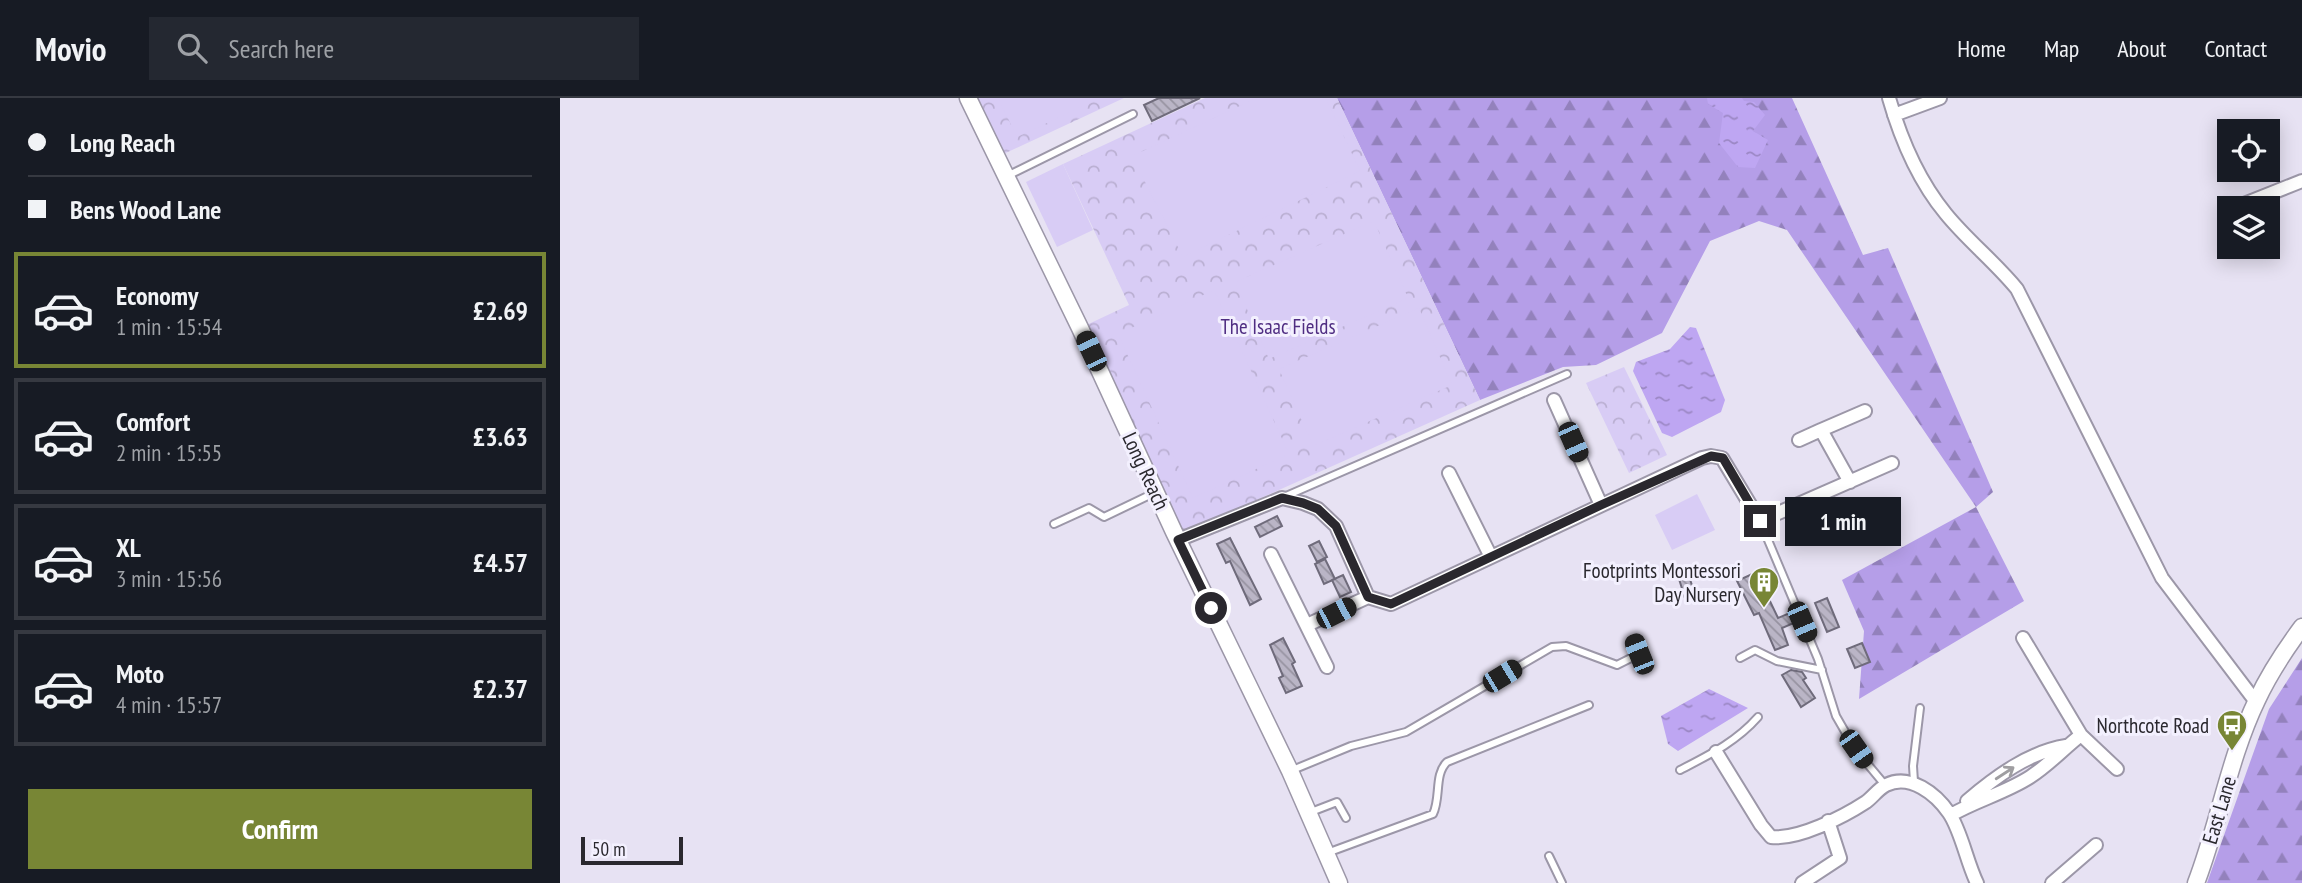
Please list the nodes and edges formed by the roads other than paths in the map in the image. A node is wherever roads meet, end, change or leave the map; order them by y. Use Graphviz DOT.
graph roads {
  1 [pos="968,98"];
  2 [pos="1889,98"];
  3 [pos="1940,98"];
  4 [pos="1133,114"];
  5 [pos="1894,115"];
  6 [pos="1007,176"];
  7 [pos="2302,181"];
  8 [pos="2265,196"];
  9 [pos="1567,374"];
  10 [pos="1554,400"];
  11 [pos="1865,411"];
  12 [pos="1821,430"];
  13 [pos="1799,440"];
  14 [pos="1892,463"];
  15 [pos="1449,473"];
  16 [pos="1850,482"];
  17 [pos="1156,492"];
  18 [pos="1282,498"];
  19 [pos="1601,505"];
  20 [pos="1760,521"];
  21 [pos="1054,524"];
  22 [pos="1178,540"];
  23 [pos="1271,554"];
  24 [pos="1491,557"];
  25 [pos="1368,597"];
  26 [pos="1307,625"];
  27 [pos="2302,627"];
  28 [pos="2023,638"];
  29 [pos="1634,640"];
  30 [pos="1740,658"];
  31 [pos="1326,667"];
  32 [pos="1822,670"];
  33 [pos="2256,702"];
  34 [pos="1589,705"];
  35 [pos="1920,708"];
  36 [pos="1758,717"];
  37 [pos="2081,735"];
  38 [pos="1716,752"];
  39 [pos="2117,769"];
  40 [pos="1680,770"];
  41 [pos="1290,771"];
  42 [pos="1914,782"];
  43 [pos="1885,785"];
  44 [pos="1307,813"];
  45 [pos="1951,815"];
  46 [pos="1346,818"];
  47 [pos="1828,821"];
  48 [pos="2096,845"];
  49 [pos="1326,854"];
  50 [pos="1549,856"];
  51 [pos="1339,883"];
  52 [pos="1562,883"];
  53 [pos="1802,883"];
  54 [pos="1977,883"];
  55 [pos="2052,883"];
  56 [pos="2196,883"];
  1 -- 6 [label="street, Long Reach"];
  2 -- 5 [label="street"];
  3 -- 5 [label="street"];
  4 -- 6 [label="lane"];
  5 -- 33 [label="street"];
  6 -- 17 [label="street, Long Reach"];
  7 -- 8 [label="street"];
  9 -- 18 [label="lane"];
  10 -- 19 [label="street"];
  11 -- 12 [label="street"];
  12 -- 13 [label="street"];
  12 -- 16 [label="street"];
  14 -- 16 [label="street"];
  15 -- 24 [label="street"];
  16 -- 20 [label="street"];
  17 -- 21 [label="lane"];
  17 -- 22 [label="street, Long Reach"];
  18 -- 22 [label="street"];
  18 -- 25 [label="street"];
  19 -- 20 [label="street"];
  19 -- 24 [label="street"];
  20 -- 32 [label="lane"];
  22 -- 41 [label="street, Long Reach"];
  23 -- 26 [label="street"];
  24 -- 25 [label="street"];
  25 -- 26 [label="street"];
  26 -- 31 [label="street"];
  27 -- 33 [label="street, East Lane"];
  28 -- 37 [label="street"];
  29 -- 41 [label="lane"];
  30 -- 32 [label="lane"];
  32 -- 43 [label="lane"];
  33 -- 56 [label="street, East Lane"];
  34 -- 49 [label="lane"];
  35 -- 42 [label="lane"];
  36 -- 38 [label="lane"];
  37 -- 39 [label="street"];
  37 -- 45 [label="street"];
  38 -- 40 [label="lane"];
  38 -- 47 [label="street"];
  41 -- 44 [label="street, Long Reach"];
  42 -- 43 [label="street"];
  42 -- 45 [label="street"];
  43 -- 47 [label="street"];
  44 -- 46 [label="lane"];
  44 -- 49 [label="street, Long Reach"];
  45 -- 54 [label="street"];
  47 -- 53 [label="street"];
  48 -- 55 [label="street"];
  49 -- 51 [label="street, Long Reach"];
  50 -- 52 [label="lane"];
}
